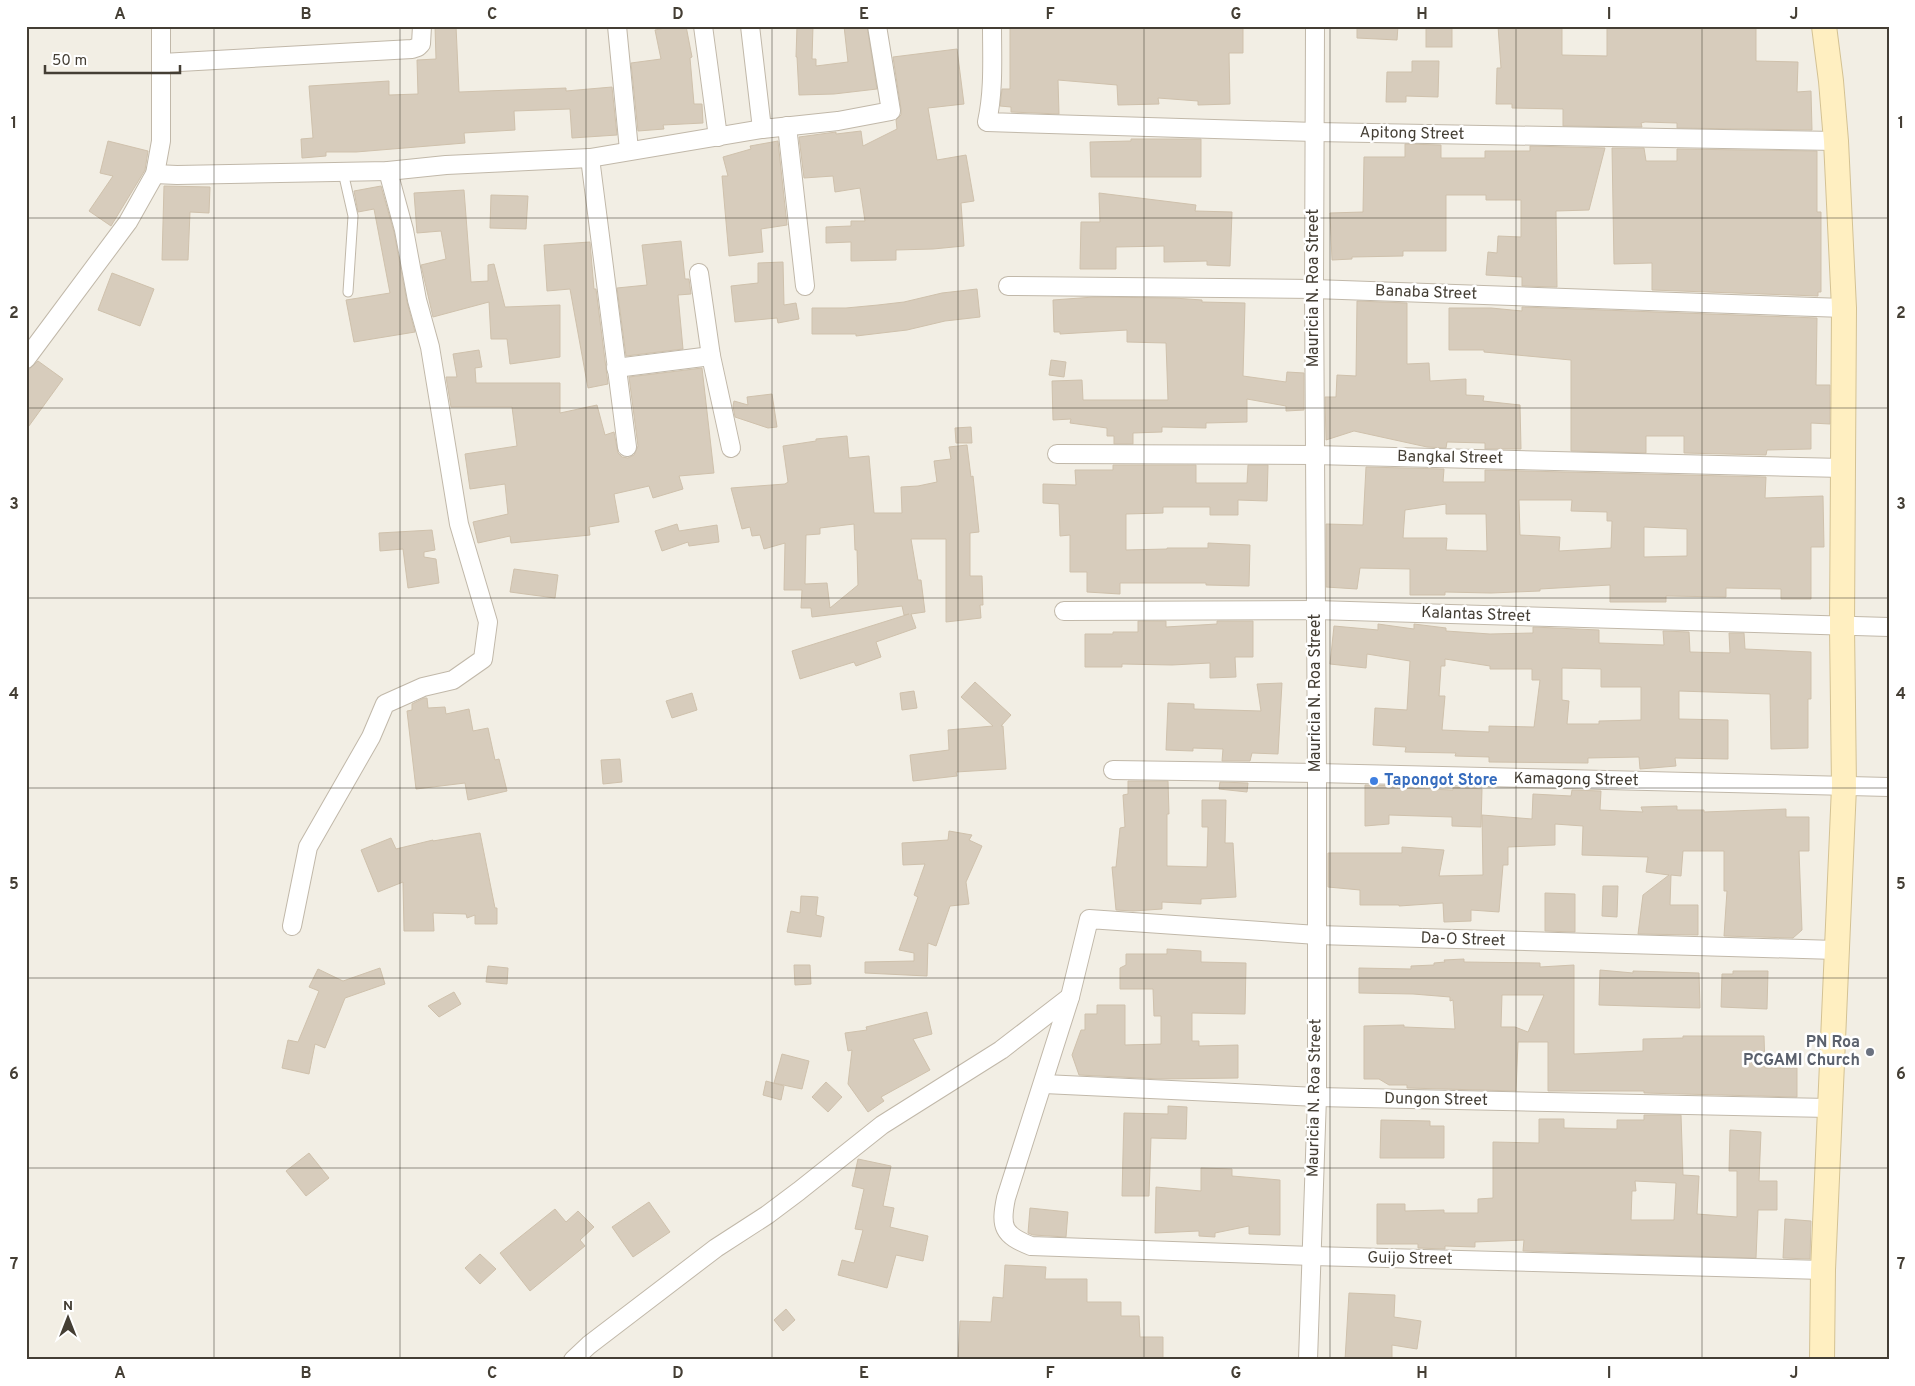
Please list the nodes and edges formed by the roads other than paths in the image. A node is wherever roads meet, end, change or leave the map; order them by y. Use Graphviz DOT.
graph roads {
  1 [pos="161,26"];
  2 [pos="422,26"];
  3 [pos="617,26"];
  4 [pos="703,26"];
  5 [pos="750,26"];
  6 [pos="877,26"];
  7 [pos="992,26"];
  8 [pos="1315,26"];
  9 [pos="1824,26"];
  10 [pos="162,63"];
  11 [pos="787,126"];
  12 [pos="762,129"];
  13 [pos="1315,132"];
  14 [pos="718,137"];
  15 [pos="1836,141"];
  16 [pos="629,150"];
  17 [pos="590,158"];
  18 [pos="344,172"];
  19 [pos="388,172"];
  20 [pos="155,174"];
  21 [pos="699,273"];
  22 [pos="805,286"];
  23 [pos="1008,286"];
  24 [pos="1314,290"];
  25 [pos="348,292"];
  26 [pos="1844,308"];
  27 [pos="711,356"];
  28 [pos="26,359"];
  29 [pos="616,368"];
  30 [pos="627,447"];
  31 [pos="731,448"];
  32 [pos="1057,454"];
  33 [pos="1314,455"];
  34 [pos="1843,468"];
  35 [pos="1316,610"];
  36 [pos="1064,611"];
  37 [pos="1842,626"];
  38 [pos="1889,627"];
  39 [pos="1113,770"];
  40 [pos="1317,773"];
  41 [pos="1844,786"];
  42 [pos="1889,787"];
  43 [pos="292,926"];
  44 [pos="1317,936"];
  45 [pos="1836,950"];
  46 [pos="1070,997"];
  47 [pos="1044,1084"];
  48 [pos="1317,1098"];
  49 [pos="1830,1108"];
  50 [pos="1312,1256"];
  51 [pos="1823,1270"];
  52 [pos="573,1360"];
  53 [pos="1308,1360"];
  54 [pos="1822,1360"];
  1 -- 10 [label="street"];
  2 -- 10 [label="street"];
  3 -- 16 [label="street"];
  4 -- 14 [label="street"];
  5 -- 12 [label="street"];
  6 -- 11 [label="street"];
  7 -- 13 [label="street, Apitong Street"];
  8 -- 13 [label="street, Mauricia N. Roa Street"];
  9 -- 15 [label="street"];
  10 -- 20 [label="street"];
  11 -- 12 [label="street"];
  11 -- 22 [label="street"];
  12 -- 14 [label="street"];
  13 -- 15 [label="street, Apitong Street"];
  13 -- 24 [label="street, Mauricia N. Roa Street"];
  14 -- 16 [label="street"];
  15 -- 26 [label="street"];
  16 -- 17 [label="street"];
  17 -- 19 [label="street"];
  17 -- 29 [label="street"];
  18 -- 19 [label="street"];
  18 -- 20 [label="street"];
  18 -- 25 [label="lane"];
  19 -- 43 [label="street"];
  20 -- 28 [label="street"];
  21 -- 27 [label="street"];
  23 -- 24 [label="street, Banaba Street"];
  24 -- 26 [label="street, Banaba Street"];
  24 -- 33 [label="street, Mauricia N. Roa Street"];
  26 -- 34 [label="street"];
  27 -- 29 [label="street"];
  27 -- 31 [label="street"];
  29 -- 30 [label="street"];
  32 -- 33 [label="street, Bangkal Street"];
  33 -- 34 [label="street, Bangkal Street"];
  33 -- 35 [label="street, Mauricia N. Roa Street"];
  34 -- 37 [label="street"];
  35 -- 36 [label="street, Kalantas Street"];
  35 -- 37 [label="street, Kalantas Street"];
  35 -- 40 [label="street, Mauricia N. Roa Street"];
  37 -- 38 [label="street, Kalantas Street"];
  37 -- 41 [label="street"];
  39 -- 40 [label="street, Kamagong Street"];
  40 -- 41 [label="street, Kamagong Street"];
  40 -- 44 [label="street, Mauricia N. Roa Street"];
  41 -- 42 [label="street, Kamagong Street"];
  41 -- 45 [label="street"];
  44 -- 45 [label="street, Da-O Street"];
  44 -- 46 [label="street, Da-O Street"];
  44 -- 48 [label="street, Mauricia N. Roa Street"];
  45 -- 49 [label="street"];
  46 -- 47 [label="street"];
  46 -- 52 [label="street"];
  47 -- 48 [label="street, Dungon Street"];
  47 -- 50 [label="street, Guijo Street"];
  48 -- 49 [label="street, Dungon Street"];
  48 -- 50 [label="street, Mauricia N. Roa Street"];
  49 -- 51 [label="street"];
  50 -- 51 [label="street, Guijo Street"];
  50 -- 53 [label="street, Mauricia N. Roa Street"];
  51 -- 54 [label="street"];
}
